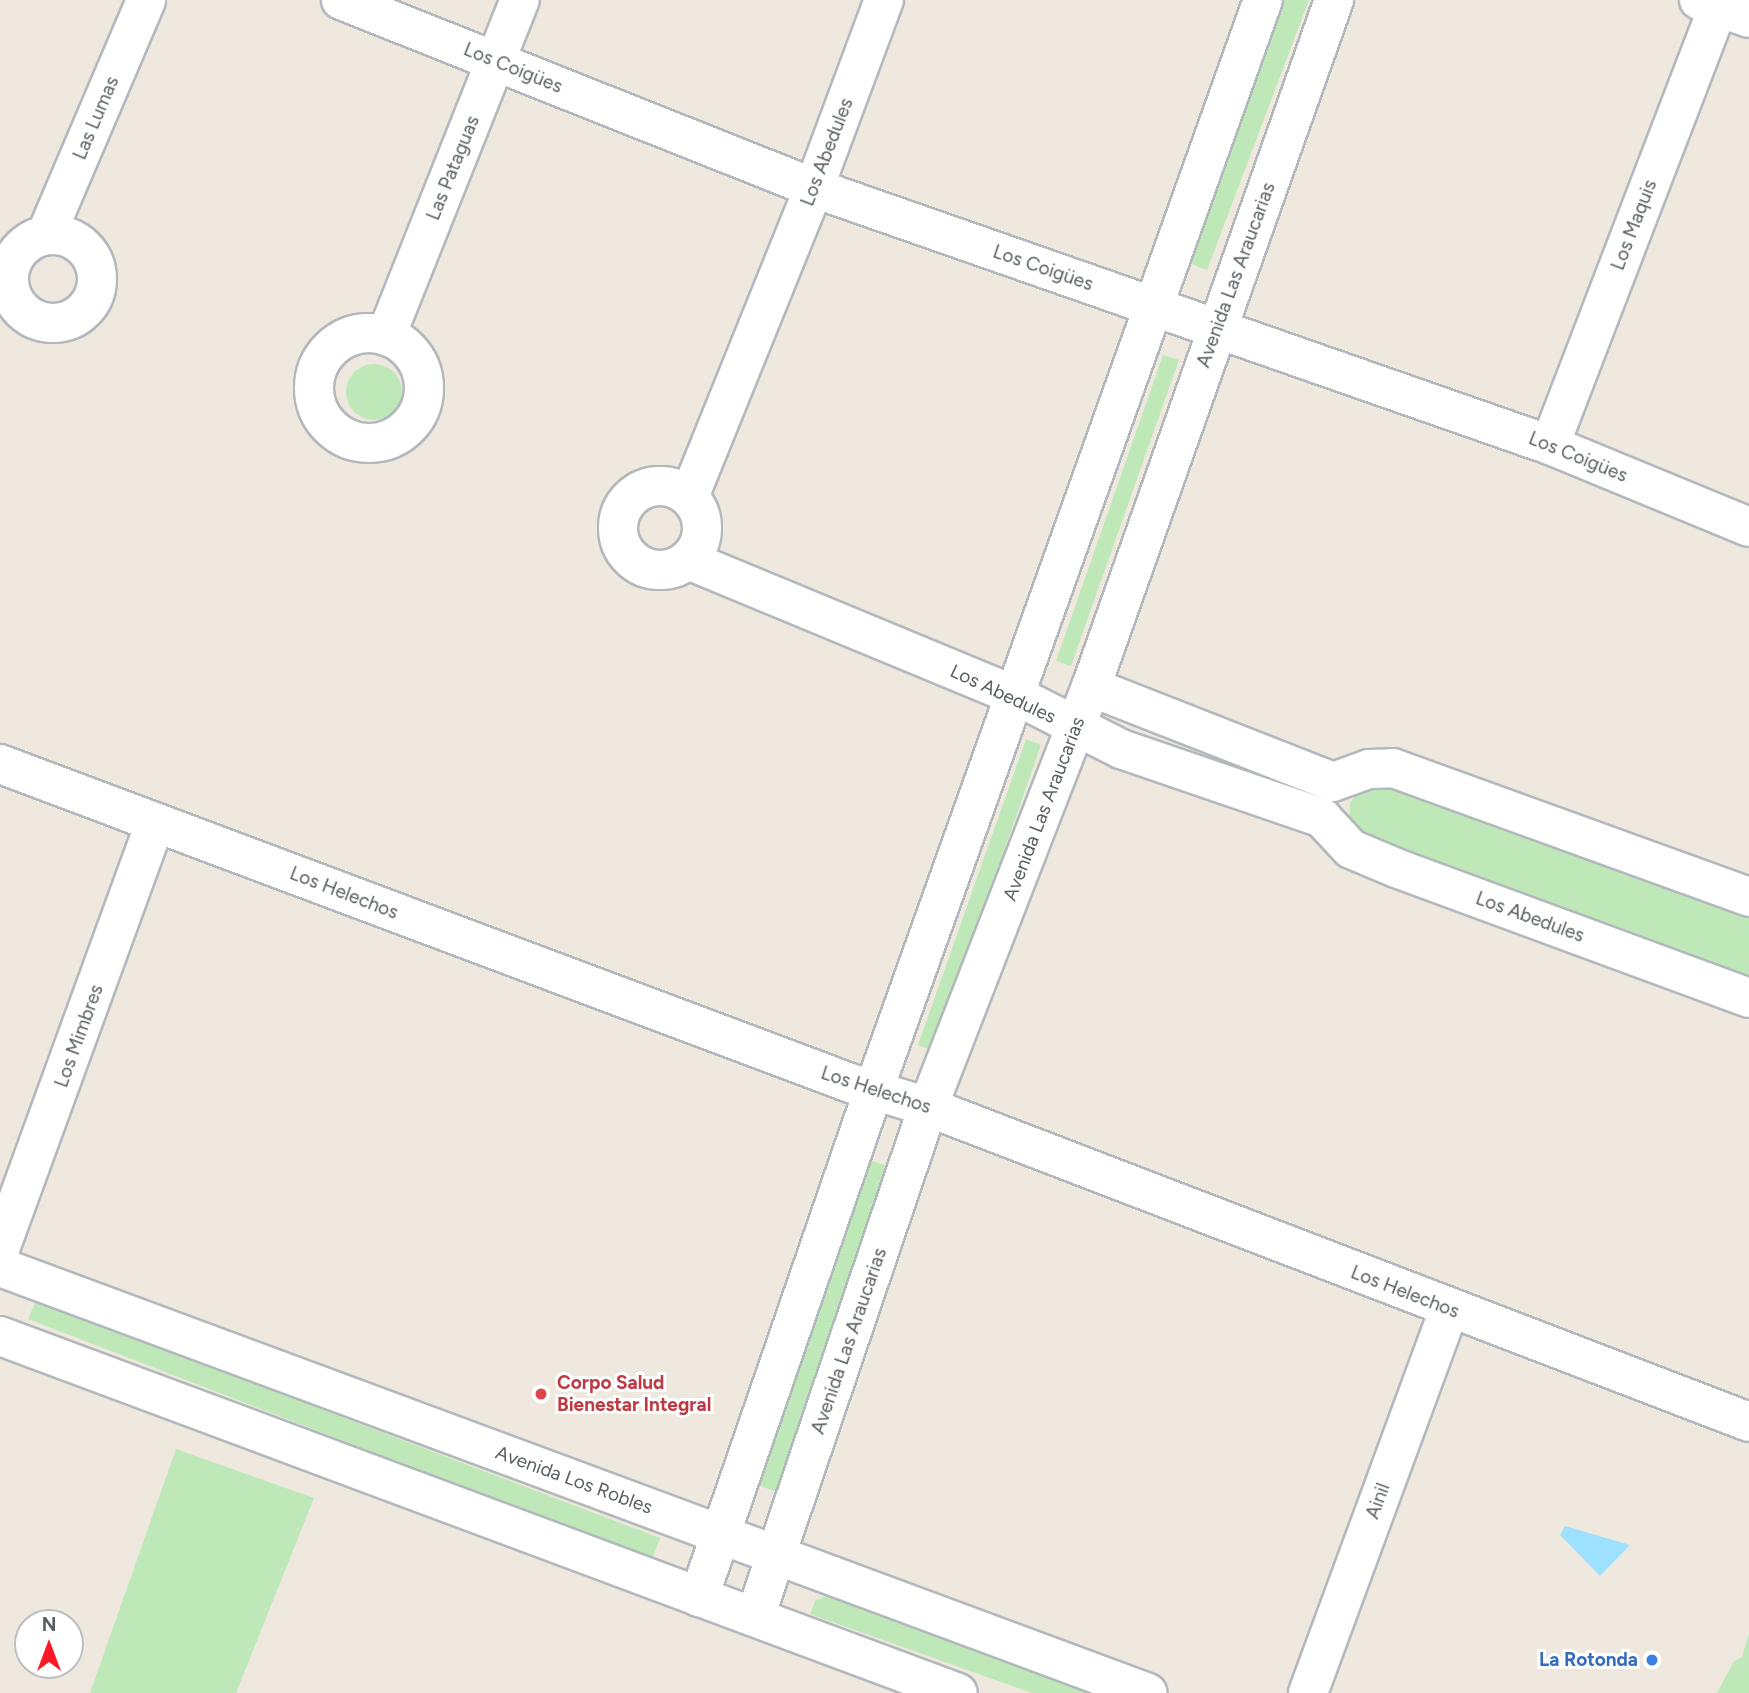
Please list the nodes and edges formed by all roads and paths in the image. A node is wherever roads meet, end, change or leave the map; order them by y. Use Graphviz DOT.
graph roads {
  1 [pos="146,0"];
  2 [pos="341,0"];
  3 [pos="520,0"];
  4 [pos="884,0"];
  5 [pos="1263,0"];
  6 [pos="1334,0"];
  7 [pos="1722,8"];
  8 [pos="495,61"];
  9 [pos="814,188"];
  10 [pos="46,235"];
  11 [pos="5,290"];
  12 [pos="1155,307"];
  13 [pos="1217,328"];
  14 [pos="386,336"];
  15 [pos="1550,444"];
  16 [pos="690,497"];
  17 [pos="1749,527"];
  18 [pos="688,560"];
  19 [pos="1091,687"];
  20 [pos="1017,696"];
  21 [pos="1075,728"];
  22 [pos="0,764"];
  23 [pos="1333,782"];
  24 [pos="1322,818"];
  25 [pos="155,822"];
  26 [pos="1749,897"];
  27 [pos="1749,998"];
  28 [pos="873,1092"];
  29 [pos="928,1107"];
  30 [pos="0,1249"];
  31 [pos="0,1267"];
  32 [pos="1449,1309"];
  33 [pos="0,1336"];
  34 [pos="1749,1422"];
  35 [pos="721,1535"];
  36 [pos="777,1555"];
  37 [pos="699,1597"];
  38 [pos="755,1618"];
  39 [pos="958,1693"];
  40 [pos="1148,1693"];
  41 [pos="1308,1693"];
  1 -- 10 [label="street, Las Lumas"];
  2 -- 8 [label="street, Los Coigües"];
  3 -- 8 [label="street, Las Pataguas"];
  4 -- 9 [label="street, Los Abedules"];
  5 -- 12 [label="street"];
  6 -- 13 [label="street, Avenida Las Araucarias"];
  7 -- 15 [label="street, Los Maquis"];
  8 -- 9 [label="street, Los Coigües"];
  8 -- 14 [label="street, Las Pataguas"];
  9 -- 12 [label="street, Los Coigües"];
  9 -- 16 [label="street, Los Abedules"];
  10 -- 11 [label="street"];
  10 -- 11 [label="street"];
  12 -- 13 [label="street, Los Coigües"];
  12 -- 20 [label="street"];
  13 -- 15 [label="street, Los Coigües"];
  13 -- 19 [label="street, Avenida Las Araucarias"];
  15 -- 17 [label="street, Los Coigües"];
  16 -- 18 [label="street"];
  16 -- 18 [label="street"];
  18 -- 20 [label="street, Los Abedules"];
  19 -- 21 [label="street, Avenida Las Araucarias"];
  19 -- 23 [label="street"];
  20 -- 21 [label="street, Los Abedules"];
  20 -- 28 [label="street"];
  21 -- 24 [label="street, Los Abedules"];
  21 -- 29 [label="street, Avenida Las Araucarias"];
  22 -- 25 [label="street, Los Helechos"];
  23 -- 24 [label="street"];
  23 -- 26 [label="street"];
  24 -- 27 [label="street, Los Abedules"];
  25 -- 28 [label="street, Los Helechos"];
  25 -- 30 [label="street, Los Mimbres"];
  28 -- 29 [label="street, Los Helechos"];
  28 -- 35 [label="street"];
  29 -- 32 [label="street, Los Helechos"];
  29 -- 36 [label="street, Avenida Las Araucarias"];
  31 -- 35 [label="street, Avenida Los Robles"];
  32 -- 34 [label="street, Los Helechos"];
  32 -- 41 [label="street, Ainil"];
  33 -- 37 [label="street"];
  35 -- 36 [label="street, Avenida Los Robles"];
  35 -- 37 [label="street"];
  36 -- 38 [label="street, Avenida Las Araucarias"];
  36 -- 40 [label="street, Avenida Los Robles"];
  37 -- 38 [label="street"];
  38 -- 39 [label="street"];
}
